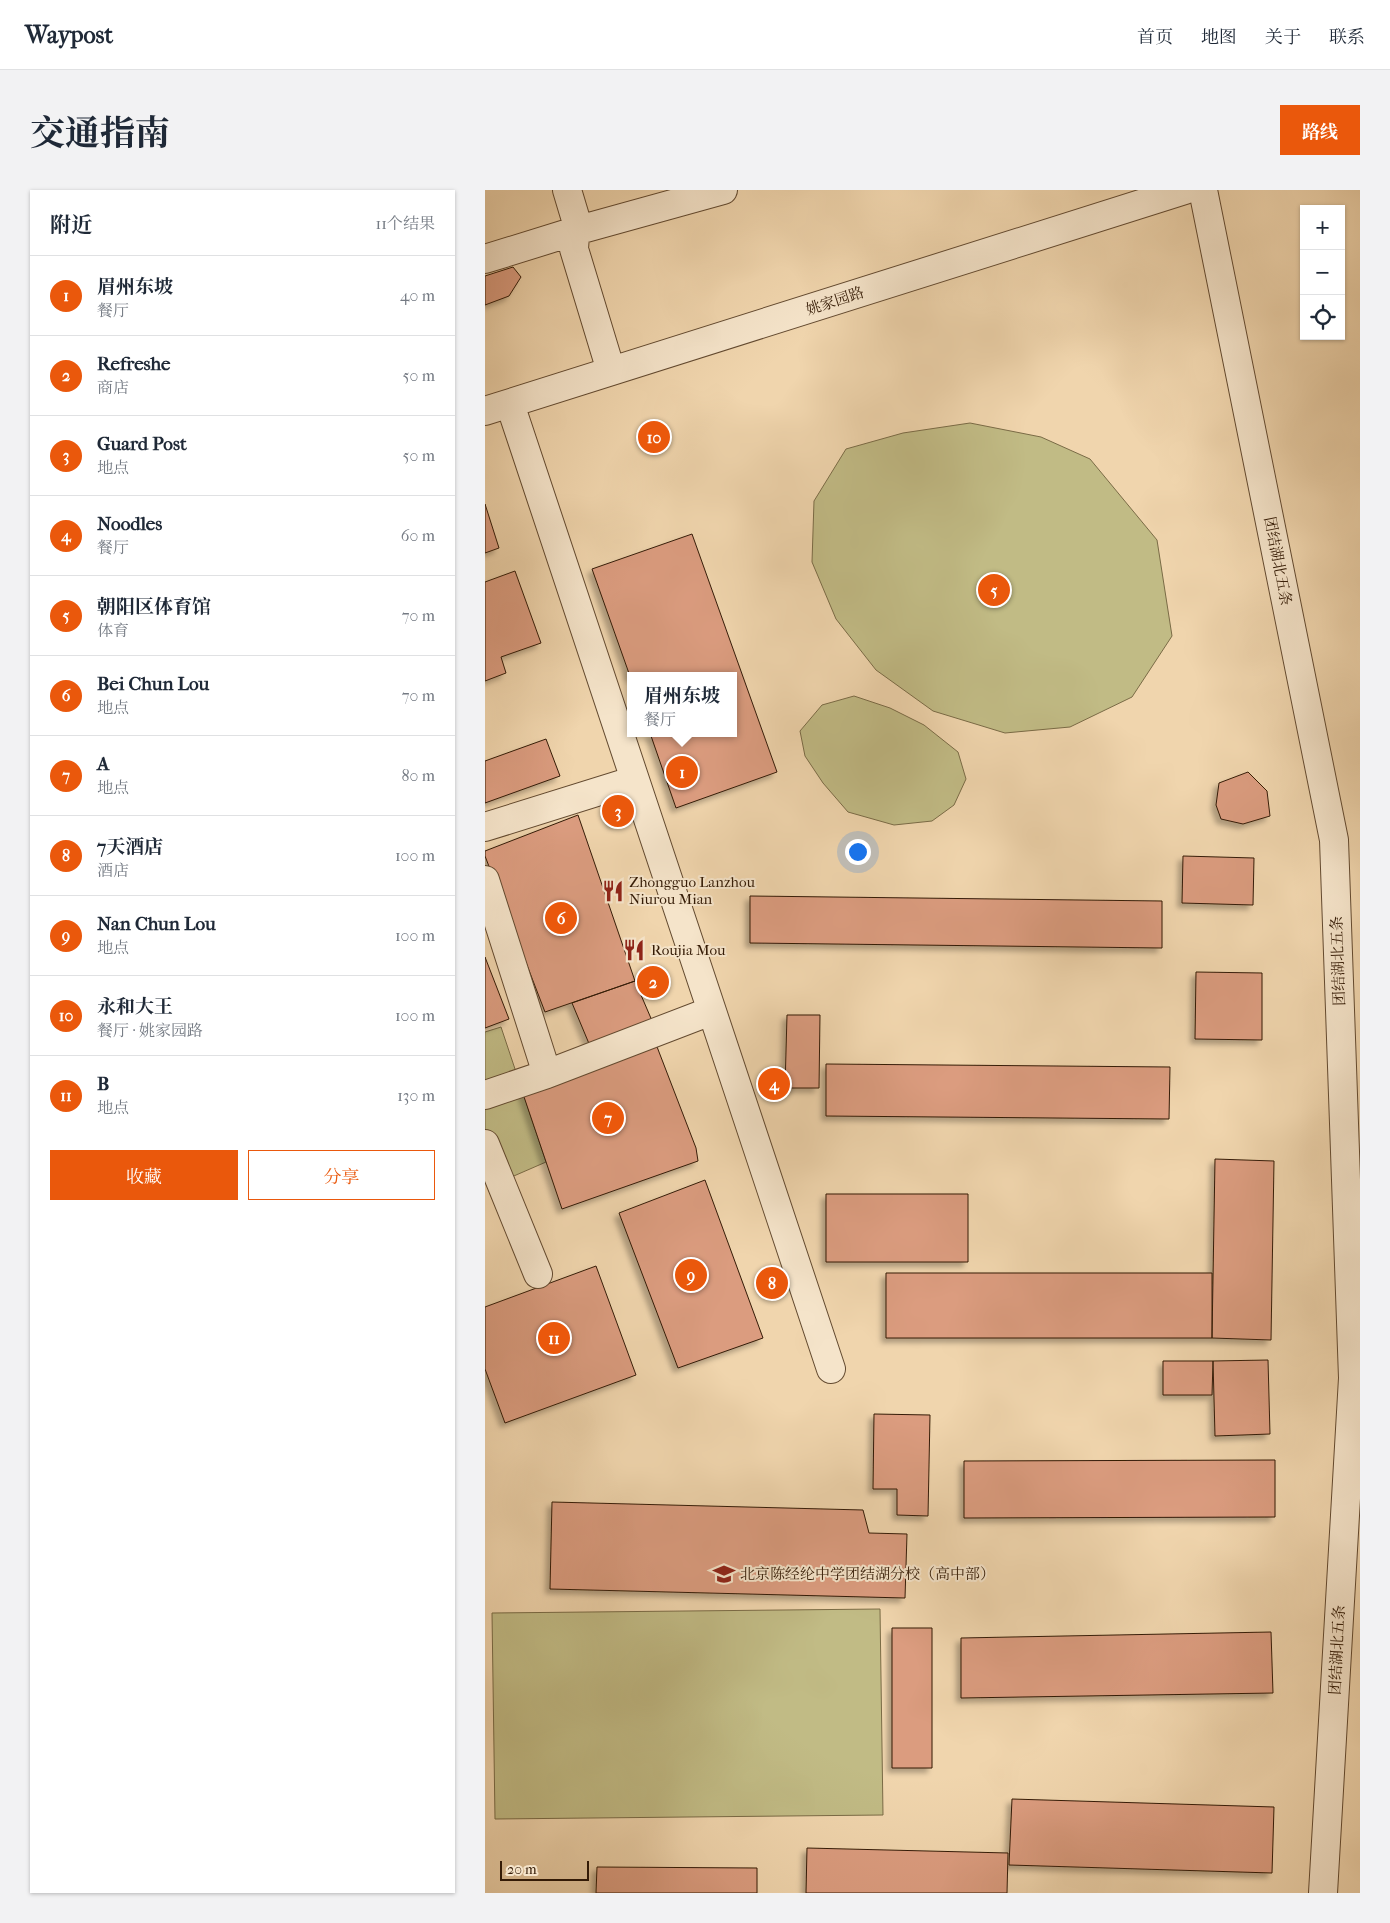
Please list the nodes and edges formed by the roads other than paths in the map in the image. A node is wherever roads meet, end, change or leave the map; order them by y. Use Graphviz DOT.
graph roads {
  1 [pos="567,190"];
  2 [pos="723,190"];
  3 [pos="1185,190"];
  4 [pos="1203,190"];
  5 [pos="575,231"];
  6 [pos="485,260"];
  7 [pos="611,371"];
  8 [pos="497,408"];
  9 [pos="635,780"];
  10 [pos="485,828"];
  11 [pos="485,880"];
  12 [pos="711,1011"];
  13 [pos="1350,1033"];
  14 [pos="547,1074"];
  15 [pos="485,1095"];
  16 [pos="485,1144"];
  17 [pos="538,1274"];
  18 [pos="831,1368"];
  19 [pos="1323,1893"];
  1 -- 5 [label="street"];
  2 -- 5 [label="street"];
  3 -- 7 [label="street, 姚家园路"];
  4 -- 13 [label="street, 团结湖北五条"];
  5 -- 6 [label="street"];
  5 -- 7 [label="street"];
  7 -- 8 [label="street, 姚家园路"];
  8 -- 9 [label="street"];
  9 -- 10 [label="street"];
  9 -- 12 [label="street"];
  11 -- 14 [label="street"];
  12 -- 14 [label="street"];
  12 -- 18 [label="street"];
  13 -- 19 [label="street, 团结湖北五条"];
  14 -- 15 [label="street"];
  16 -- 17 [label="street"];
}
